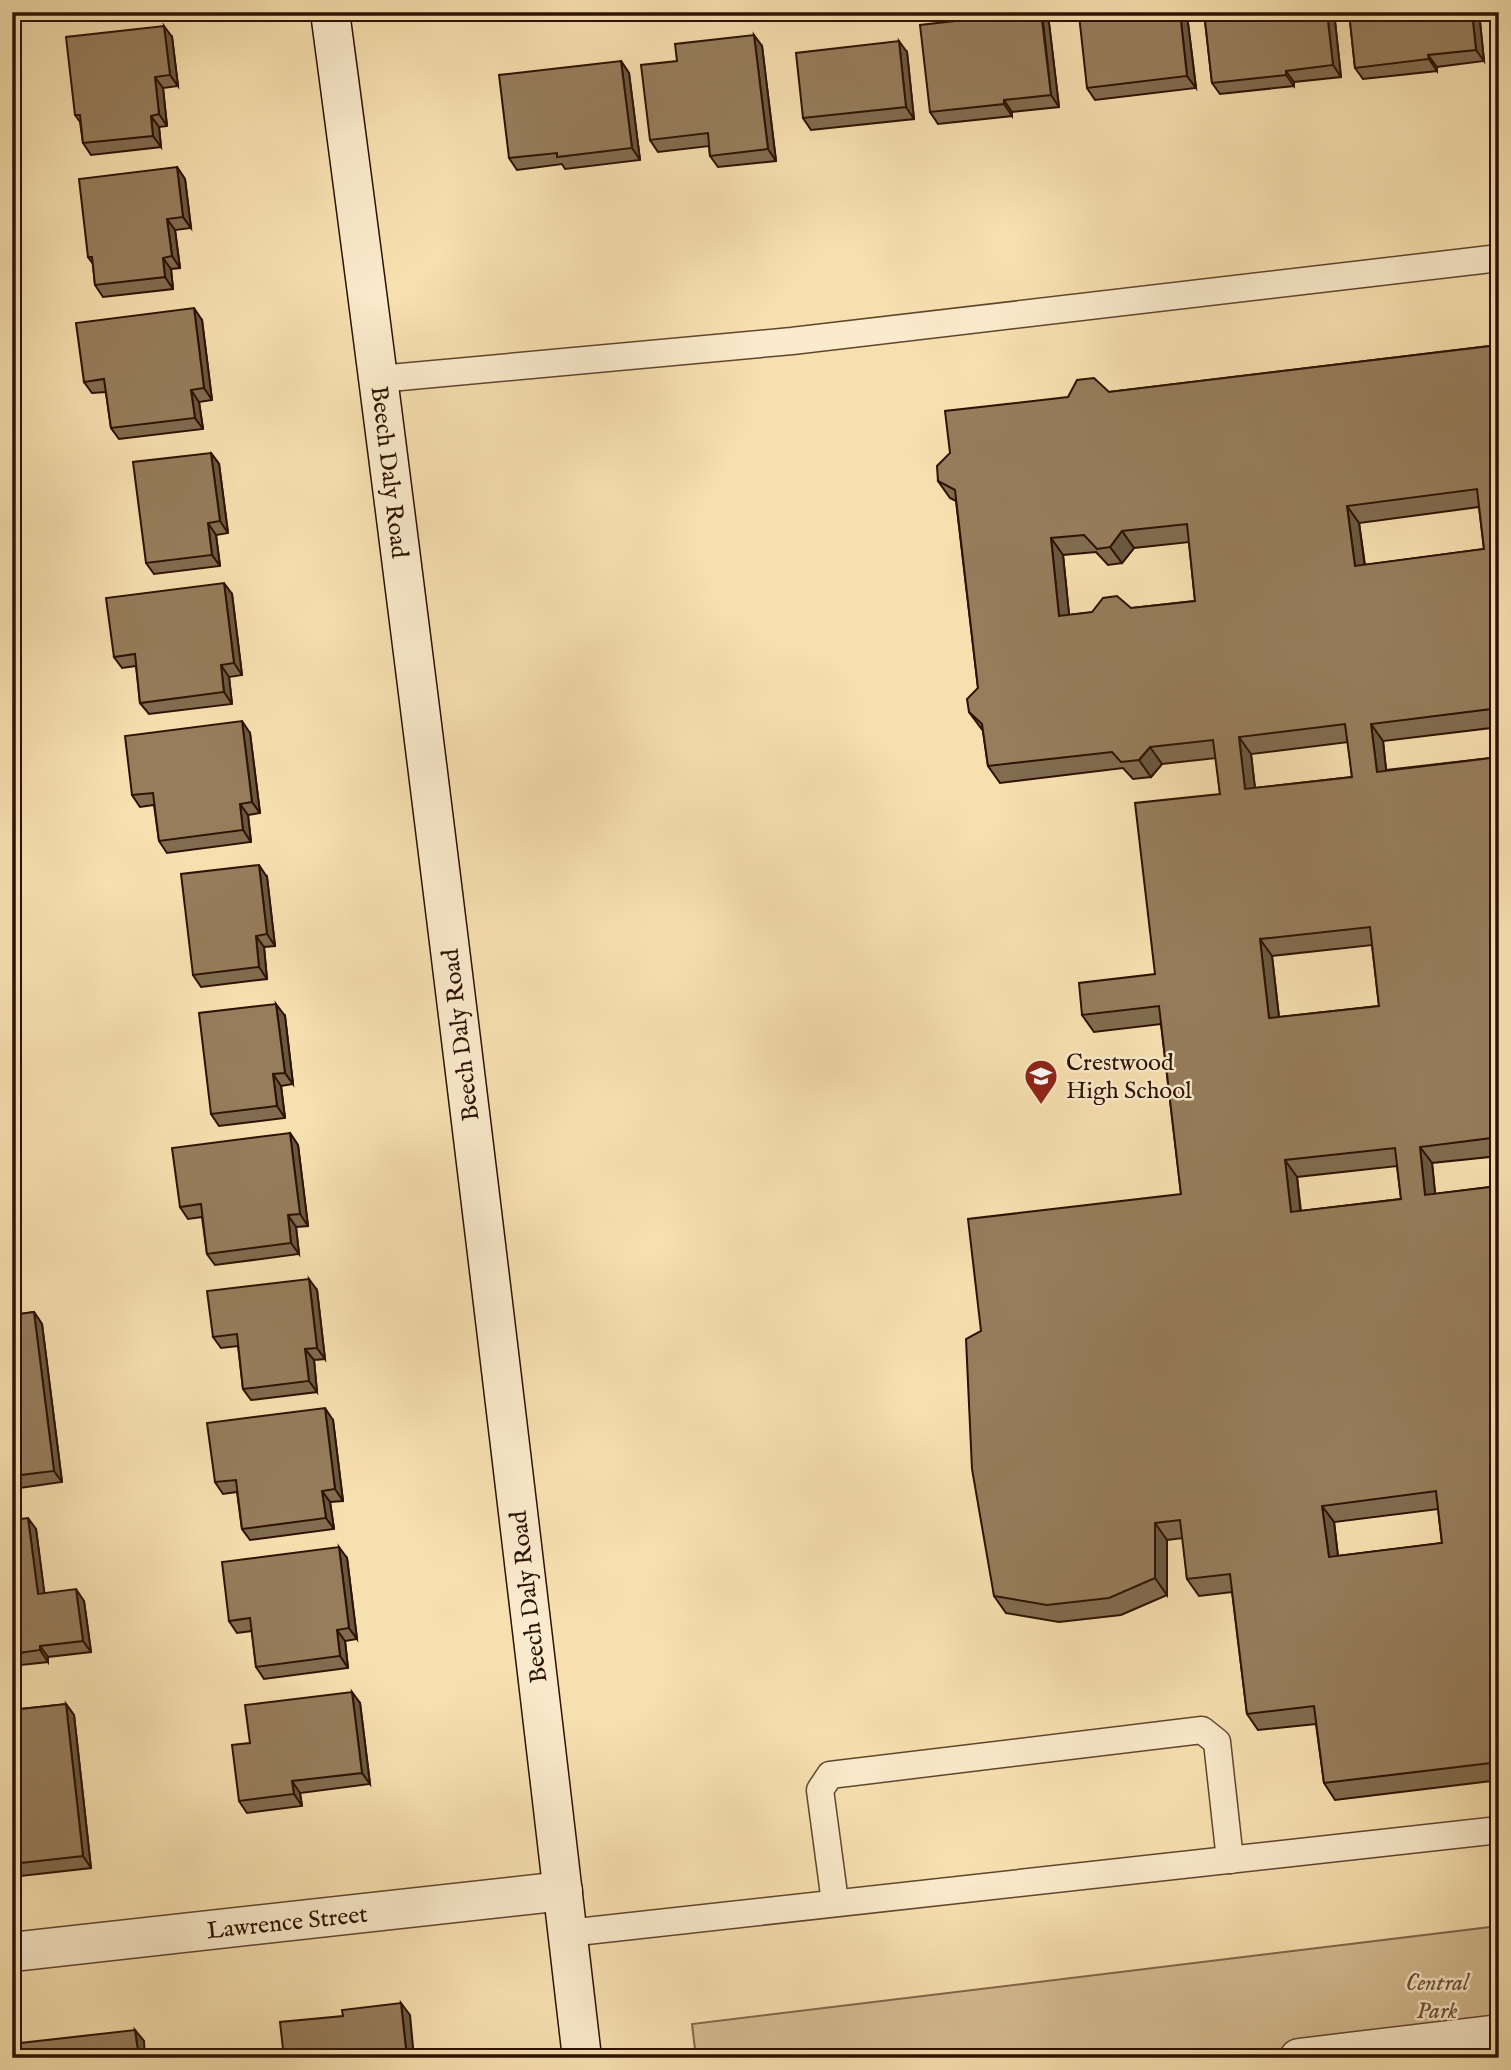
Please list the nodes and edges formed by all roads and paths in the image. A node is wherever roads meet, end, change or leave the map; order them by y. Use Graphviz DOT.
graph roads {
  1 [pos="330,12"];
  2 [pos="1499,258"];
  3 [pos="379,379"];
  4 [pos="1499,1830"];
  5 [pos="1230,1860"];
  6 [pos="563,1891"];
  7 [pos="835,1902"];
  8 [pos="568,1933"];
  9 [pos="12,1952"];
  10 [pos="1499,2035"];
  11 [pos="582,2058"];
  12 [pos="1299,2058"];
  1 -- 3 [label="main road, Beech Daly Road"];
  2 -- 3 [label="lane"];
  3 -- 6 [label="main road, Beech Daly Road"];
  4 -- 5 [label="lane"];
  5 -- 7 [label="lane"];
  5 -- 7 [label="lane"];
  6 -- 8 [label="main road, Beech Daly Road"];
  6 -- 9 [label="main road, Lawrence Street"];
  7 -- 8 [label="lane"];
  8 -- 11 [label="main road, Beech Daly Road"];
  10 -- 12 [label="main road"];
}
